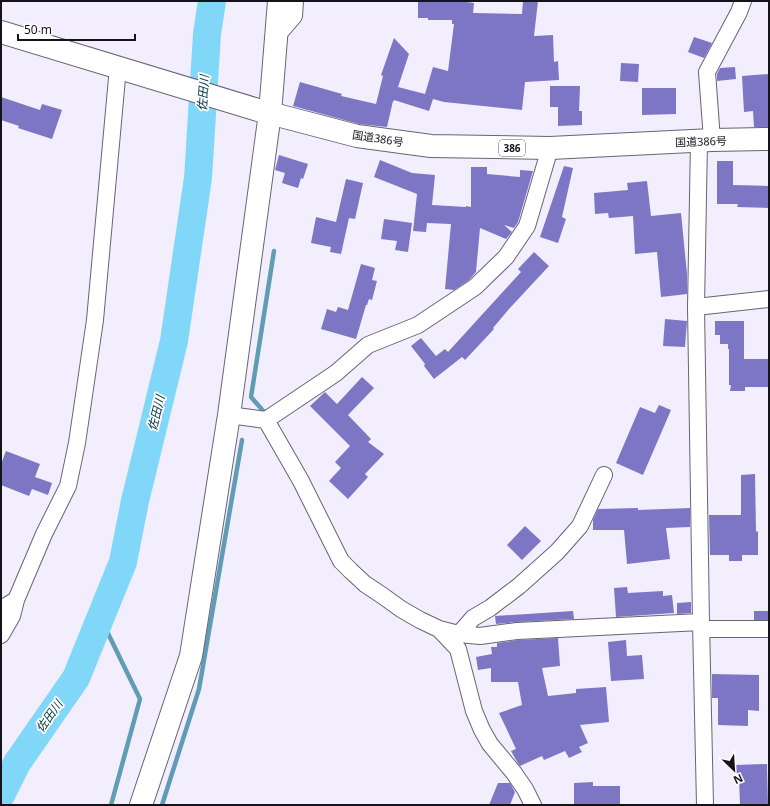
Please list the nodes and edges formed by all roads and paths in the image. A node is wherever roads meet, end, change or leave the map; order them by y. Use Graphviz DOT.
graph roads {
  1 [pos="279,1"];
  2 [pos="295,1"];
  3 [pos="743,1"];
  4 [pos="1,32"];
  5 [pos="276,37"];
  6 [pos="118,67"];
  7 [pos="264,112"];
  8 [pos="769,139"];
  9 [pos="706,141"];
  10 [pos="550,148"];
  11 [pos="769,299"];
  12 [pos="696,307"];
  13 [pos="229,415"];
  14 [pos="266,420"];
  15 [pos="604,475"];
  16 [pos="16,600"];
  17 [pos="1,609"];
  18 [pos="701,625"];
  19 [pos="439,629"];
  20 [pos="769,629"];
  21 [pos="459,634"];
  22 [pos="1,635"];
  23 [pos="141,805"];
  24 [pos="532,805"];
  25 [pos="705,805"];
  1 -- 5 [label="main road"];
  2 -- 5 [label="street"];
  3 -- 9 [label="street"];
  4 -- 6 [label="main road, 国道386号 / 386"];
  5 -- 7 [label="main road"];
  6 -- 7 [label="main road, 国道386号 / 386"];
  6 -- 16 [label="street"];
  7 -- 10 [label="main road, 国道386号 / 386"];
  7 -- 13 [label="main road"];
  8 -- 9 [label="main road, 国道386号 / 386"];
  9 -- 10 [label="main road, 国道386号 / 386"];
  9 -- 12 [label="street"];
  10 -- 14 [label="street"];
  11 -- 12 [label="street"];
  12 -- 18 [label="street"];
  13 -- 14 [label="street"];
  13 -- 23 [label="main road"];
  14 -- 19 [label="street"];
  15 -- 21 [label="street"];
  16 -- 17 [label="street"];
  16 -- 22 [label="street"];
  18 -- 20 [label="street"];
  18 -- 21 [label="street"];
  18 -- 25 [label="street"];
  19 -- 21 [label="street"];
  19 -- 24 [label="street"];
}
